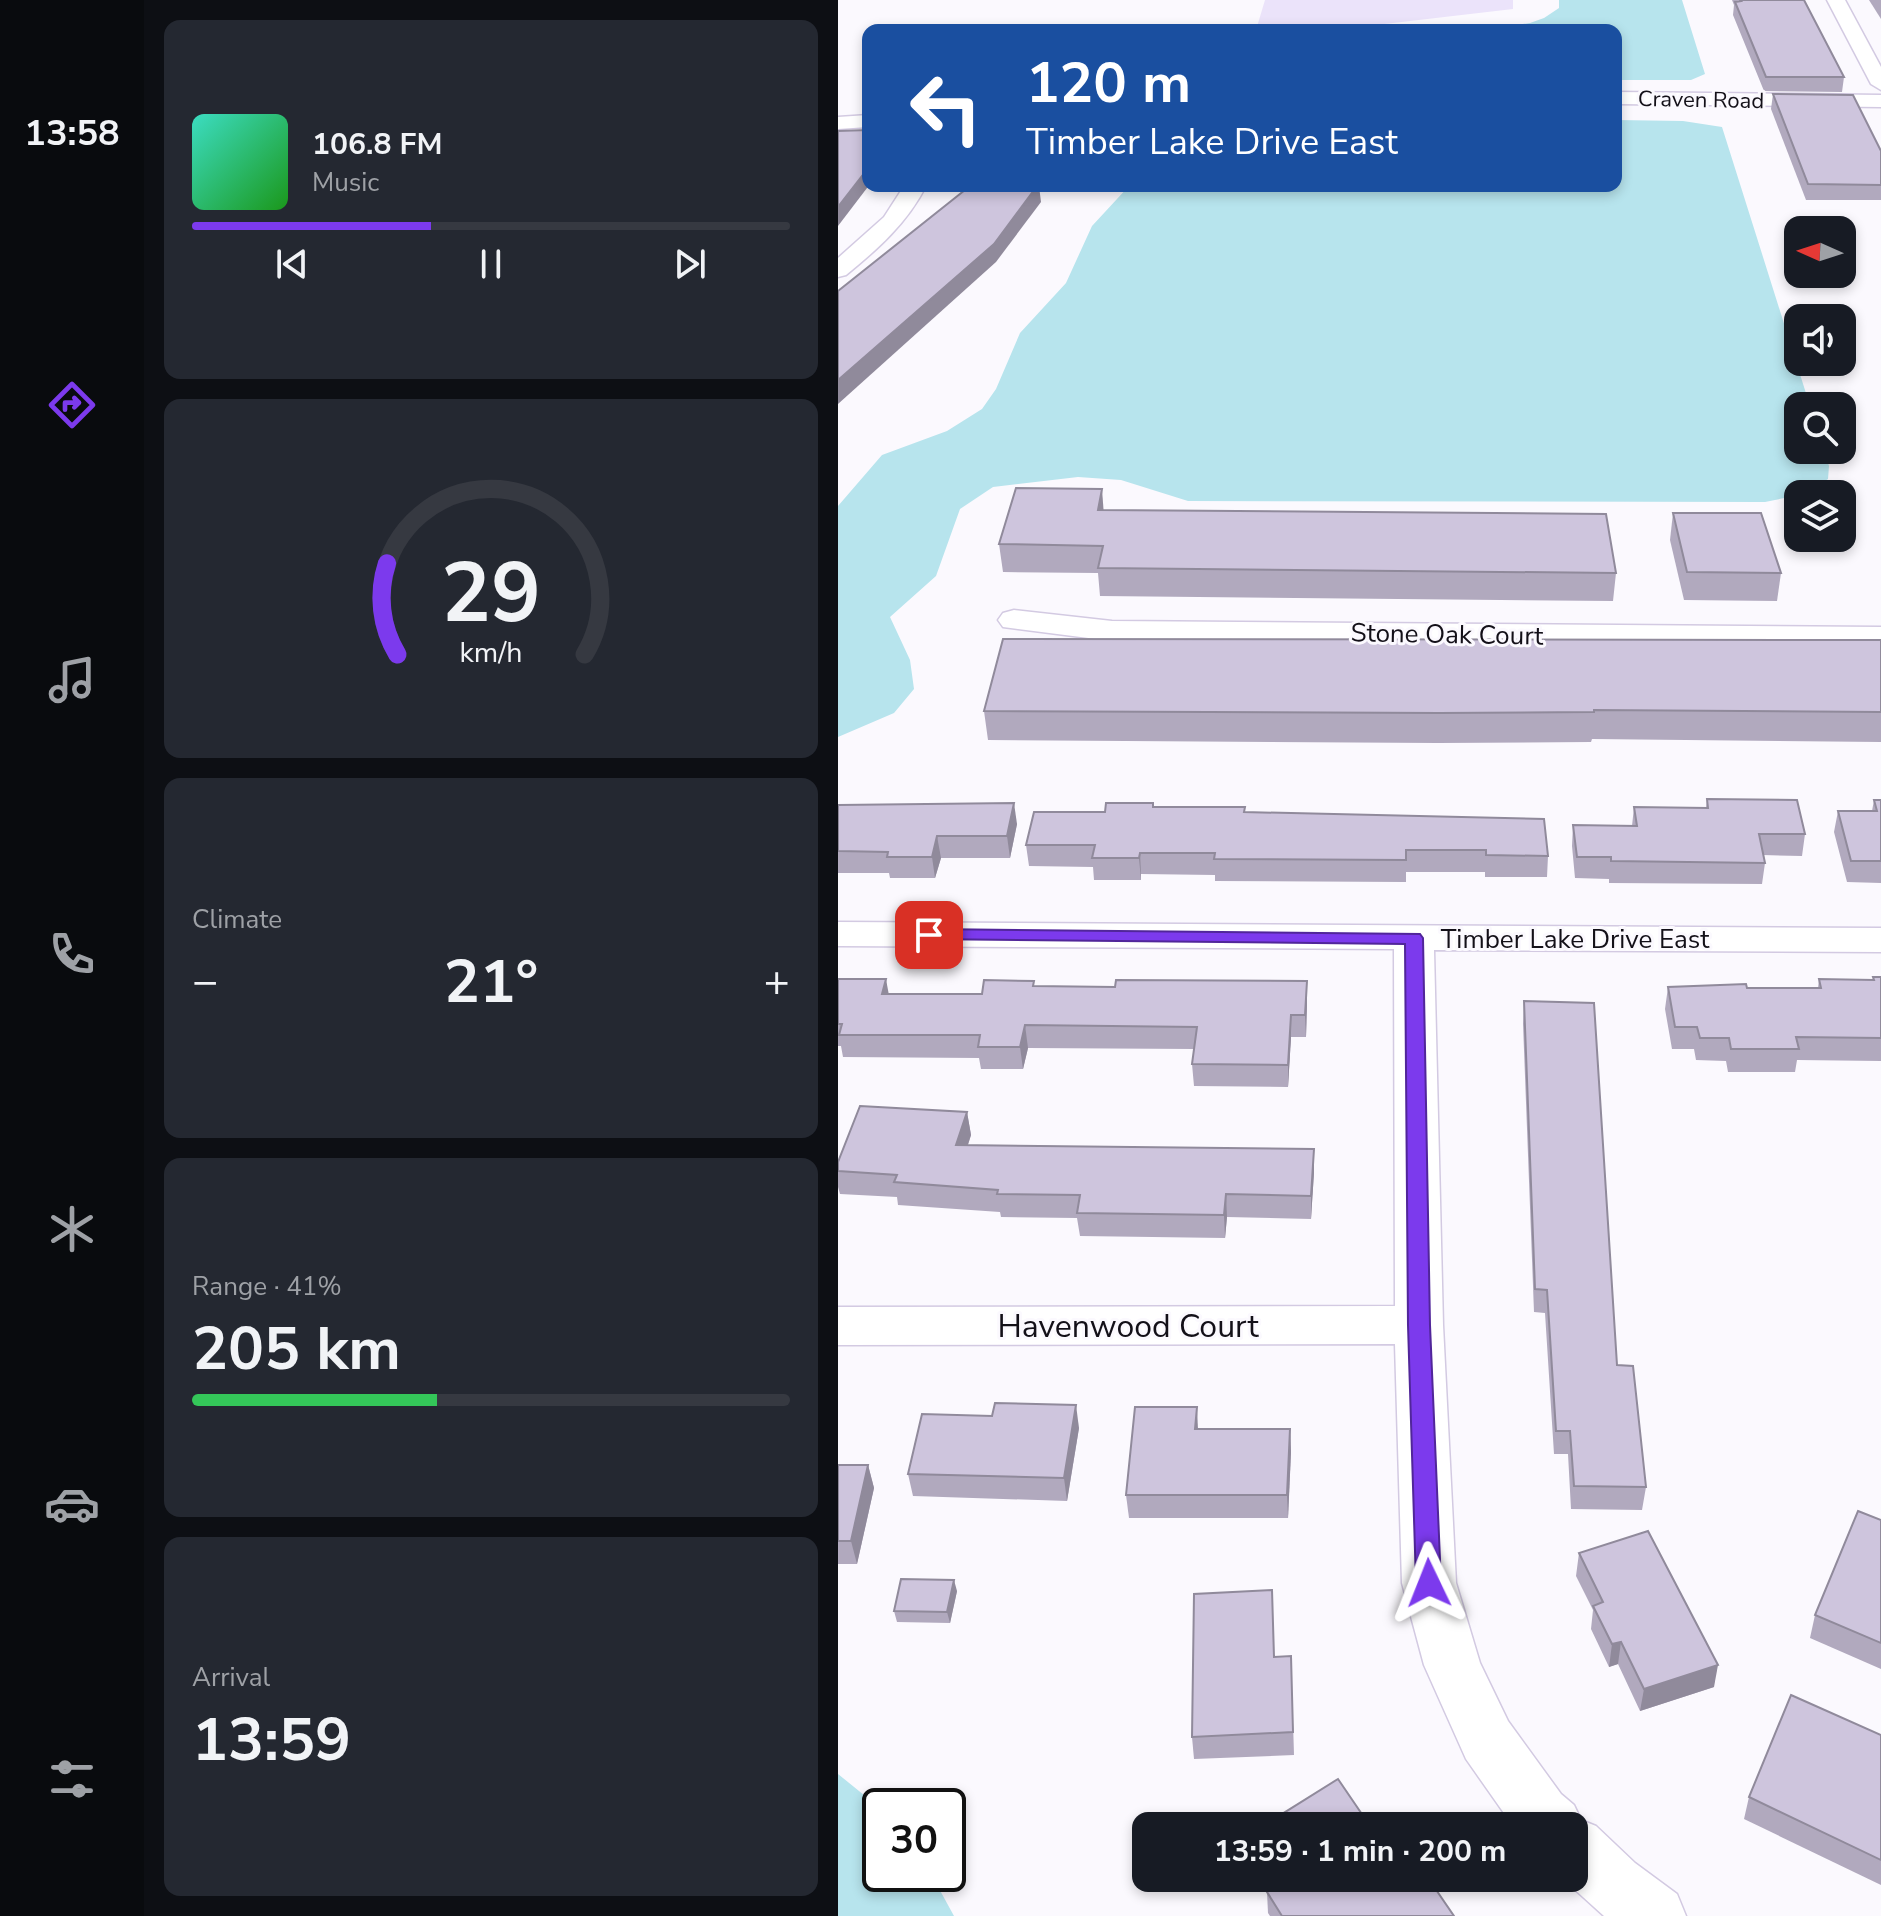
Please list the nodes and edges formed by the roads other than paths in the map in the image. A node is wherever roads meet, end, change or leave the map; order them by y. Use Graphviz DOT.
graph roads {
  1 [pos="1836,0"];
  2 [pos="1881,84"];
  3 [pos="1622,98"];
  4 [pos="1881,101"];
  5 [pos="862,121"];
  6 [pos="838,123"];
  7 [pos="912,192"];
  8 [pos="838,270"];
  9 [pos="1014,620"];
  10 [pos="1881,637"];
  11 [pos="838,934"];
  12 [pos="1414,938"];
  13 [pos="1881,940"];
  14 [pos="1419,1325"];
  15 [pos="838,1326"];
  16 [pos="1539,1812"];
  17 [pos="1588,1861"];
  18 [pos="1655,1916"];
  1 -- 2 [label="street"];
  3 -- 4 [label="street, Craven Road"];
  5 -- 6 [label="street"];
  7 -- 8 [label="street"];
  9 -- 10 [label="street, Stone Oak Court"];
  11 -- 12 [label="street, Timber Lake Drive East"];
  12 -- 13 [label="street, Timber Lake Drive East"];
  12 -- 14 [label="street"];
  14 -- 15 [label="street, Havenwood Court"];
  14 -- 16 [label="street"];
  17 -- 18 [label="street"];
}
